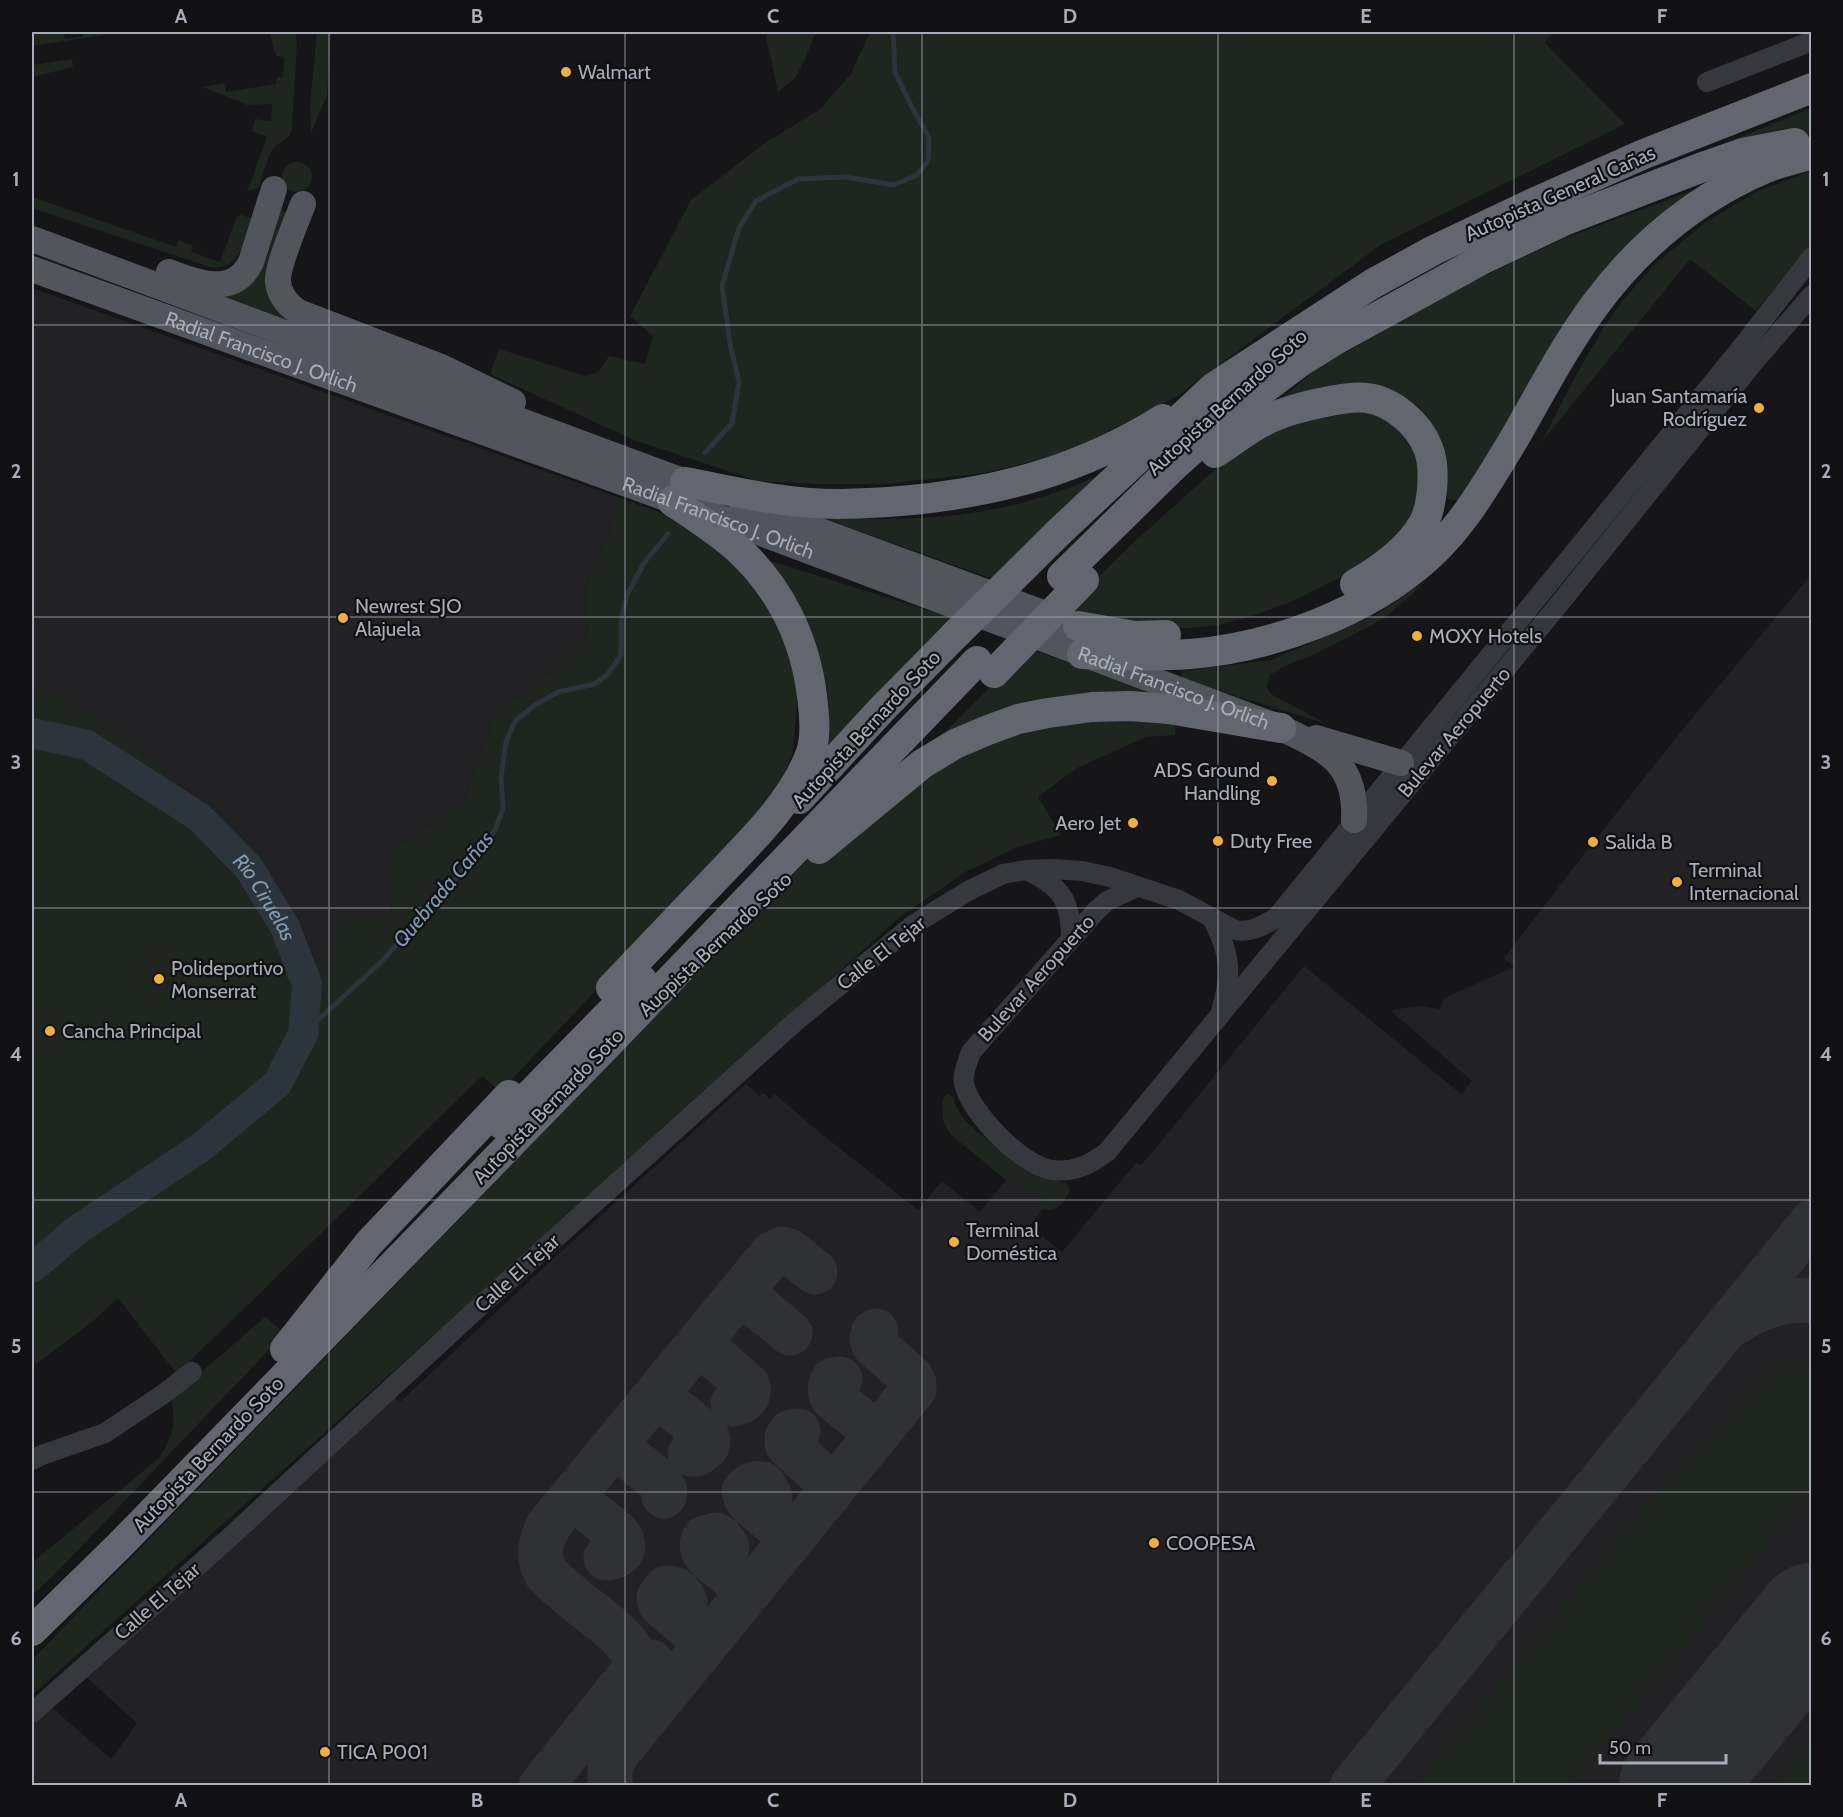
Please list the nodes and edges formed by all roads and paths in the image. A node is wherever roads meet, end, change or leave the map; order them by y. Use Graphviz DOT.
graph roads {
  1 [pos="1812,41"];
  2 [pos="1707,82"];
  3 [pos="1812,88"];
  4 [pos="1812,141"];
  5 [pos="1812,154"];
  6 [pos="274,189"];
  7 [pos="303,204"];
  8 [pos="32,224"];
  9 [pos="32,239"];
  10 [pos="1812,257"];
  11 [pos="32,269"];
  12 [pos="1812,295"];
  13 [pos="1328,329"];
  14 [pos="1214,387"];
  15 [pos="1280,390"];
  16 [pos="1244,404"];
  17 [pos="1215,453"];
  18 [pos="648,467"];
  19 [pos="678,491"];
  20 [pos="1064,575"];
  21 [pos="1080,640"];
  22 [pos="973,656"];
  23 [pos="1281,728"];
  24 [pos="1401,764"];
  25 [pos="1354,820"];
  26 [pos="812,855"];
  27 [pos="1026,870"];
  28 [pos="1137,887"];
  29 [pos="1212,918"];
  30 [pos="1071,939"];
  31 [pos="1219,1016"];
  32 [pos="610,1026"];
  33 [pos="285,1349"];
  34 [pos="192,1371"];
  35 [pos="32,1460"];
  36 [pos="32,1608"];
  37 [pos="32,1631"];
  38 [pos="32,1713"];
  1 -- 2 [label="street"];
  3 -- 13 [label="highway, Autopista General Cañas"];
  4 -- 13 [label="highway, Autopista General Cañas"];
  5 -- 21 [label="highway"];
  6 -- 8 [label="main road"];
  7 -- 18 [label="main road"];
  9 -- 18 [label="main road, Radial Francisco J. Orlich"];
  10 -- 24 [label="street, Bulevar Aeropuerto"];
  11 -- 19 [label="main road, Radial Francisco J. Orlich"];
  12 -- 31 [label="street, Bulevar Aeropuerto"];
  13 -- 14 [label="highway, Autopista Bernardo Soto"];
  13 -- 15 [label="highway, Autopista General Cañas"];
  13 -- 16 [label="highway, Autopista General Cañas"];
  13 -- 20 [label="highway, Autopista Bernardo Soto"];
  14 -- 19 [label="highway"];
  14 -- 22 [label="highway, Autopista Bernardo Soto, bridge"];
  15 -- 17 [label="highway, Autopista Bernardo Soto"];
  16 -- 20 [label="highway, Autopista Bernardo Soto"];
  17 -- 20 [label="highway, Autopista Bernardo Soto"];
  17 -- 21 [label="highway"];
  18 -- 19 [label="main road, Radial Francisco J. Orlich"];
  19 -- 21 [label="main road, Radial Francisco J. Orlich"];
  19 -- 33 [label="highway"];
  20 -- 22 [label="highway, Autopista Bernardo Soto"];
  21 -- 23 [label="main road, Radial Francisco J. Orlich"];
  22 -- 26 [label="highway, Autopista Bernardo Soto"];
  22 -- 32 [label="highway, Autopista Bernardo Soto"];
  23 -- 24 [label="main road"];
  23 -- 25 [label="main road, Radial Francisco J. Orlich"];
  23 -- 26 [label="highway"];
  24 -- 25 [label="street, Bulevar Aeropuerto"];
  25 -- 29 [label="street, Bulevar Aeropuerto"];
  26 -- 32 [label="highway, Auopista Bernardo Soto"];
  27 -- 28 [label="street, Calle El Tejar"];
  27 -- 30 [label="street"];
  27 -- 38 [label="street, Calle El Tejar"];
  28 -- 29 [label="street, Bulevar Aeropuerto"];
  28 -- 30 [label="street, Bulevar Aeropuerto"];
  29 -- 31 [label="street"];
  30 -- 31 [label="street, Bulevar Aeropuerto"];
  32 -- 33 [label="highway, Autopista Bernardo Soto"];
  32 -- 37 [label="highway, Autopista Bernardo Soto"];
  33 -- 36 [label="highway, Autopista Bernardo Soto"];
  34 -- 35 [label="street"];
}
